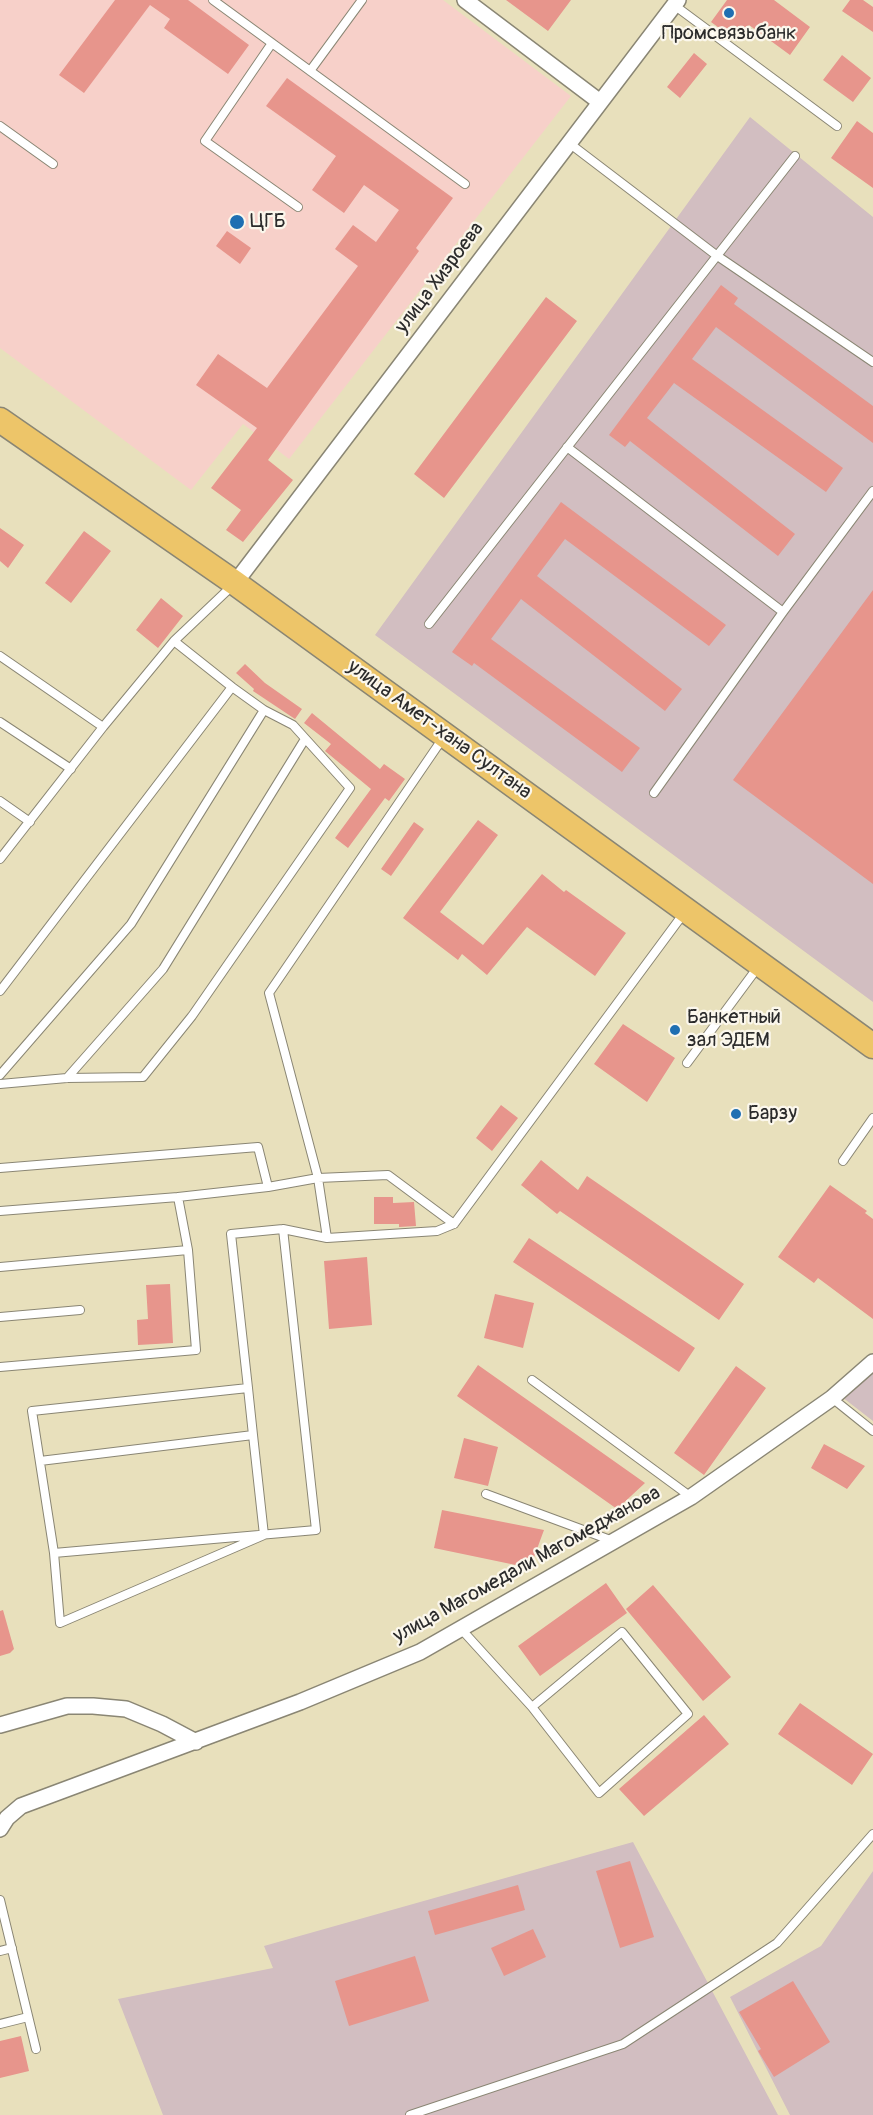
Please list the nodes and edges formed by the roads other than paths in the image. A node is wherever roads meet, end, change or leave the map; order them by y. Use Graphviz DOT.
graph roads {
  1 [pos="213,0"];
  2 [pos="362,0"];
  3 [pos="465,0"];
  4 [pos="676,3"];
  5 [pos="272,43"];
  6 [pos="310,70"];
  7 [pos="600,102"];
  8 [pos="0,126"];
  9 [pos="837,126"];
  10 [pos="569,143"];
  11 [pos="795,156"];
  12 [pos="53,164"];
  13 [pos="465,184"];
  14 [pos="298,207"];
  15 [pos="716,255"];
  16 [pos="873,362"];
  17 [pos="0,420"];
  18 [pos="567,447"];
  19 [pos="873,491"];
  20 [pos="235,583"];
  21 [pos="783,612"];
  22 [pos="429,624"];
  23 [pos="174,641"];
  24 [pos="0,656"];
  25 [pos="231,687"];
  26 [pos="264,710"];
  27 [pos="0,722"];
  28 [pos="103,728"];
  29 [pos="445,734"];
  30 [pos="305,739"];
  31 [pos="71,769"];
  32 [pos="654,792"];
  33 [pos="0,801"];
  34 [pos="30,822"];
  35 [pos="0,860"];
  36 [pos="687,909"];
  37 [pos="760,963"];
  38 [pos="0,991"];
  39 [pos="873,1046"];
  40 [pos="687,1063"];
  41 [pos="0,1074"];
  42 [pos="67,1078"];
  43 [pos="0,1084"];
  44 [pos="873,1118"];
  45 [pos="843,1161"];
  46 [pos="0,1168"];
  47 [pos="318,1178"];
  48 [pos="268,1186"];
  49 [pos="178,1197"];
  50 [pos="0,1211"];
  51 [pos="454,1224"];
  52 [pos="284,1229"];
  53 [pos="327,1239"];
  54 [pos="188,1250"];
  55 [pos="0,1267"];
  56 [pos="80,1310"];
  57 [pos="0,1317"];
  58 [pos="873,1362"];
  59 [pos="0,1367"];
  60 [pos="532,1380"];
  61 [pos="248,1388"];
  62 [pos="832,1398"];
  63 [pos="873,1431"];
  64 [pos="253,1435"];
  65 [pos="40,1461"];
  66 [pos="486,1494"];
  67 [pos="691,1497"];
  68 [pos="264,1535"];
  69 [pos="615,1541"];
  70 [pos="54,1553"];
  71 [pos="462,1630"];
  72 [pos="532,1707"];
  73 [pos="0,1725"];
  74 [pos="196,1742"];
  75 [pos="0,1828"];
  76 [pos="873,1834"];
  77 [pos="0,1900"];
  78 [pos="12,1948"];
  79 [pos="0,1951"];
  80 [pos="28,2017"];
  81 [pos="0,2024"];
  82 [pos="36,2049"];
  83 [pos="410,2115"];
  1 -- 5 [label="lane"];
  2 -- 6 [label="lane"];
  3 -- 7 [label="street"];
  4 -- 7 [label="street, улица Хизроева"];
  4 -- 9 [label="lane"];
  5 -- 6 [label="lane"];
  5 -- 14 [label="lane"];
  6 -- 13 [label="lane"];
  7 -- 10 [label="street, улица Хизроева"];
  8 -- 12 [label="lane"];
  10 -- 15 [label="lane"];
  10 -- 20 [label="street, улица Хизроева"];
  11 -- 15 [label="lane"];
  15 -- 16 [label="lane"];
  15 -- 18 [label="lane"];
  17 -- 20 [label="main road, улица Амет-хана Султана"];
  18 -- 21 [label="lane"];
  18 -- 22 [label="lane"];
  19 -- 21 [label="lane"];
  20 -- 23 [label="lane"];
  20 -- 29 [label="main road, улица Амет-хана Султана"];
  21 -- 32 [label="lane"];
  23 -- 25 [label="lane"];
  23 -- 28 [label="lane"];
  24 -- 28 [label="lane"];
  25 -- 26 [label="lane"];
  25 -- 38 [label="lane"];
  26 -- 30 [label="lane"];
  26 -- 41 [label="lane"];
  27 -- 31 [label="lane"];
  28 -- 31 [label="lane"];
  29 -- 36 [label="main road, улица Амет-хана Султана"];
  29 -- 47 [label="lane"];
  30 -- 42 [label="lane"];
  30 -- 42 [label="lane"];
  31 -- 34 [label="lane"];
  33 -- 34 [label="lane"];
  34 -- 35 [label="lane"];
  36 -- 37 [label="main road, улица Амет-хана Султана"];
  36 -- 51 [label="lane"];
  37 -- 39 [label="main road, улица Амет-хана Султана"];
  37 -- 40 [label="lane"];
  42 -- 43 [label="lane"];
  44 -- 45 [label="lane"];
  46 -- 48 [label="lane"];
  47 -- 48 [label="lane"];
  47 -- 51 [label="lane"];
  47 -- 53 [label="lane"];
  48 -- 49 [label="lane"];
  49 -- 50 [label="lane"];
  49 -- 54 [label="lane"];
  51 -- 53 [label="lane"];
  52 -- 53 [label="lane"];
  52 -- 61 [label="lane"];
  52 -- 68 [label="lane"];
  54 -- 55 [label="lane"];
  54 -- 59 [label="lane"];
  56 -- 57 [label="lane"];
  58 -- 62 [label="street, улица Магомедали Магомеджановa"];
  60 -- 67 [label="lane"];
  61 -- 64 [label="lane"];
  61 -- 65 [label="lane"];
  62 -- 63 [label="lane"];
  62 -- 67 [label="street, улица Магомедали Магомеджановa"];
  64 -- 65 [label="lane"];
  64 -- 68 [label="lane"];
  65 -- 70 [label="lane"];
  66 -- 69 [label="lane"];
  67 -- 69 [label="street, улица Магомедали Магомеджановa"];
  68 -- 70 [label="lane"];
  68 -- 70 [label="lane"];
  69 -- 71 [label="street, улица Магомедали Магомеджановa"];
  71 -- 72 [label="lane"];
  71 -- 74 [label="street, улица Магомедали Магомеджановa"];
  72 -- 72 [label="lane"];
  73 -- 74 [label="street"];
  74 -- 75 [label="street, улица Магомедали Магомеджановa"];
  76 -- 83 [label="lane"];
  77 -- 78 [label="lane"];
  78 -- 79 [label="lane"];
  78 -- 80 [label="lane"];
  80 -- 81 [label="lane"];
  80 -- 82 [label="lane"];
}
